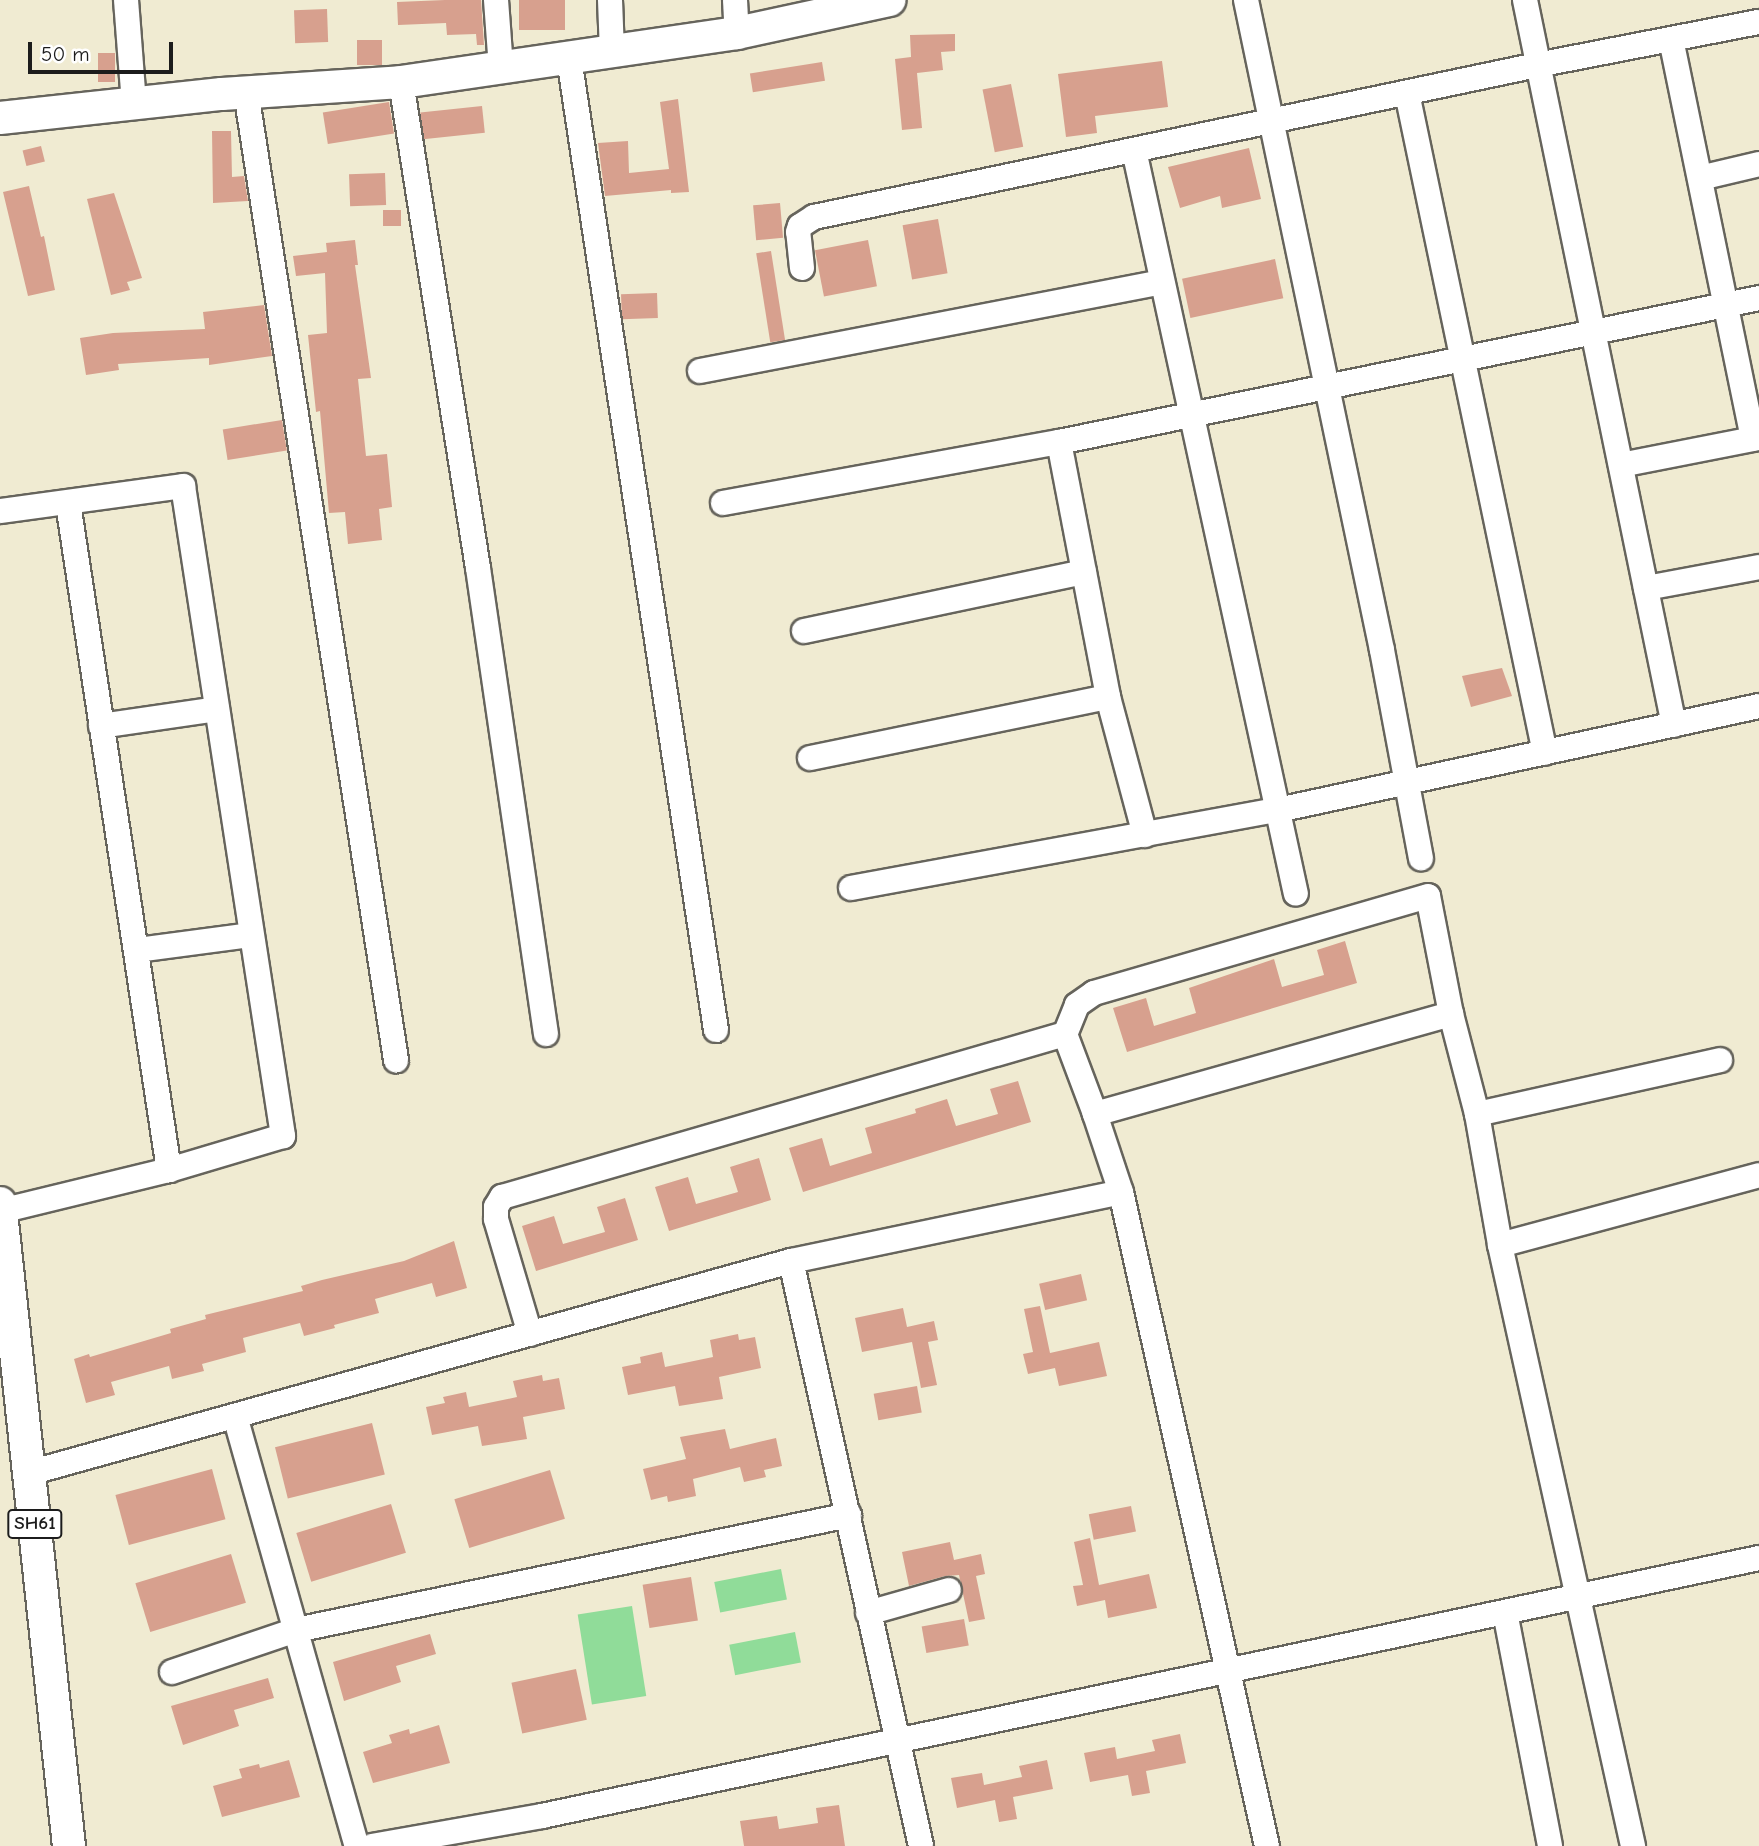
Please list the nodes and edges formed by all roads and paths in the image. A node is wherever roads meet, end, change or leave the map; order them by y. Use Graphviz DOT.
graph roads {
  1 [pos="126,0"];
  2 [pos="496,0"];
  3 [pos="610,0"];
  4 [pos="735,0"];
  5 [pos="889,0"];
  6 [pos="1246,0"];
  7 [pos="1525,0"];
  8 [pos="1759,22"];
  9 [pos="737,33"];
  10 [pos="1671,39"];
  11 [pos="612,51"];
  12 [pos="569,58"];
  13 [pos="1538,65"];
  14 [pos="500,68"];
  15 [pos="401,82"];
  16 [pos="246,92"];
  17 [pos="1407,93"];
  18 [pos="134,103"];
  19 [pos="0,118"];
  20 [pos="1271,121"];
  21 [pos="1133,150"];
  22 [pos="1759,164"];
  23 [pos="1700,178"];
  24 [pos="803,268"];
  25 [pos="1162,282"];
  26 [pos="1759,298"];
  27 [pos="1727,304"];
  28 [pos="1593,333"];
  29 [pos="1463,359"];
  30 [pos="700,371"];
  31 [pos="1327,387"];
  32 [pos="1191,414"];
  33 [pos="1756,438"];
  34 [pos="1059,442"];
  35 [pos="1620,465"];
  36 [pos="68,503"];
  37 [pos="723,503"];
  38 [pos="0,511"];
  39 [pos="1759,567"];
  40 [pos="1084,572"];
  41 [pos="1646,588"];
  42 [pos="804,631"];
  43 [pos="1108,697"];
  44 [pos="1759,706"];
  45 [pos="217,709"];
  46 [pos="1674,725"];
  47 [pos="101,726"];
  48 [pos="1545,753"];
  49 [pos="810,758"];
  50 [pos="1406,783"];
  51 [pos="1278,810"];
  52 [pos="1145,835"];
  53 [pos="1421,859"];
  54 [pos="850,888"];
  55 [pos="1296,894"];
  56 [pos="251,935"];
  57 [pos="136,950"];
  58 [pos="1451,1014"];
  59 [pos="716,1030"];
  60 [pos="546,1034"];
  61 [pos="1065,1034"];
  62 [pos="396,1060"];
  63 [pos="1720,1060"];
  64 [pos="1095,1114"];
  65 [pos="1477,1114"];
  66 [pos="169,1170"];
  67 [pos="1759,1175"];
  68 [pos="1121,1192"];
  69 [pos="0,1203"];
  70 [pos="1,1211"];
  71 [pos="1500,1245"];
  72 [pos="791,1261"];
  73 [pos="530,1334"];
  74 [pos="235,1416"];
  75 [pos="29,1473"];
  76 [pos="849,1515"];
  77 [pos="1759,1558"];
  78 [pos="949,1590"];
  79 [pos="1579,1597"];
  80 [pos="1505,1612"];
  81 [pos="868,1613"];
  82 [pos="296,1630"];
  83 [pos="1229,1671"];
  84 [pos="172,1672"];
  85 [pos="897,1741"];
  86 [pos="69,1846"];
  87 [pos="357,1846"];
  88 [pos="372,1846"];
  89 [pos="920,1846"];
  90 [pos="1266,1846"];
  91 [pos="1549,1846"];
  92 [pos="1633,1846"];
  1 -- 18 [label="street"];
  2 -- 14 [label="street"];
  3 -- 11 [label="street"];
  4 -- 9 [label="street"];
  5 -- 9 [label="main road"];
  6 -- 20 [label="street"];
  7 -- 13 [label="street"];
  8 -- 10 [label="street"];
  9 -- 11 [label="main road"];
  10 -- 13 [label="street"];
  10 -- 23 [label="street"];
  11 -- 12 [label="main road"];
  12 -- 14 [label="main road"];
  12 -- 59 [label="street"];
  13 -- 17 [label="street"];
  13 -- 28 [label="street"];
  14 -- 15 [label="main road"];
  15 -- 16 [label="main road"];
  15 -- 60 [label="street"];
  16 -- 18 [label="main road"];
  16 -- 62 [label="street"];
  17 -- 20 [label="street"];
  17 -- 29 [label="street"];
  18 -- 19 [label="main road"];
  20 -- 21 [label="street"];
  20 -- 31 [label="street"];
  21 -- 24 [label="street"];
  21 -- 25 [label="street"];
  22 -- 23 [label="street"];
  23 -- 27 [label="street"];
  25 -- 30 [label="street"];
  25 -- 32 [label="street"];
  26 -- 27 [label="street"];
  27 -- 28 [label="street"];
  27 -- 33 [label="street"];
  28 -- 29 [label="street"];
  28 -- 35 [label="street"];
  29 -- 31 [label="street"];
  29 -- 48 [label="street"];
  31 -- 32 [label="street"];
  31 -- 50 [label="street"];
  32 -- 34 [label="street"];
  32 -- 51 [label="street"];
  33 -- 35 [label="street"];
  34 -- 37 [label="street"];
  34 -- 40 [label="street"];
  35 -- 41 [label="street"];
  36 -- 38 [label="street"];
  36 -- 45 [label="street"];
  36 -- 47 [label="street"];
  39 -- 41 [label="street"];
  40 -- 42 [label="street"];
  40 -- 43 [label="street"];
  41 -- 46 [label="street"];
  43 -- 49 [label="street"];
  43 -- 52 [label="street"];
  44 -- 46 [label="street"];
  45 -- 47 [label="street"];
  45 -- 56 [label="street"];
  46 -- 48 [label="street"];
  47 -- 57 [label="street"];
  48 -- 50 [label="street"];
  50 -- 51 [label="street"];
  50 -- 53 [label="street"];
  51 -- 52 [label="street"];
  51 -- 55 [label="street"];
  52 -- 54 [label="street"];
  56 -- 57 [label="street"];
  56 -- 66 [label="street"];
  57 -- 66 [label="street"];
  58 -- 61 [label="street"];
  58 -- 64 [label="street"];
  58 -- 65 [label="street"];
  61 -- 64 [label="street"];
  61 -- 73 [label="street"];
  63 -- 65 [label="street"];
  64 -- 68 [label="street"];
  65 -- 71 [label="street"];
  66 -- 70 [label="street"];
  67 -- 71 [label="street"];
  68 -- 72 [label="street"];
  68 -- 83 [label="street"];
  69 -- 70 [label="main road, SH61"];
  70 -- 75 [label="main road, SH61"];
  71 -- 79 [label="street"];
  72 -- 73 [label="street"];
  72 -- 76 [label="street"];
  73 -- 74 [label="street"];
  74 -- 75 [label="street"];
  74 -- 82 [label="street"];
  75 -- 86 [label="main road, SH61"];
  76 -- 81 [label="street"];
  76 -- 82 [label="street"];
  77 -- 79 [label="street"];
  78 -- 81 [label="street"];
  79 -- 80 [label="street"];
  79 -- 92 [label="street"];
  80 -- 83 [label="street"];
  80 -- 91 [label="street"];
  81 -- 85 [label="street"];
  82 -- 84 [label="street"];
  82 -- 87 [label="street"];
  83 -- 85 [label="street"];
  83 -- 90 [label="street"];
  85 -- 88 [label="street"];
  85 -- 89 [label="street"];
}
